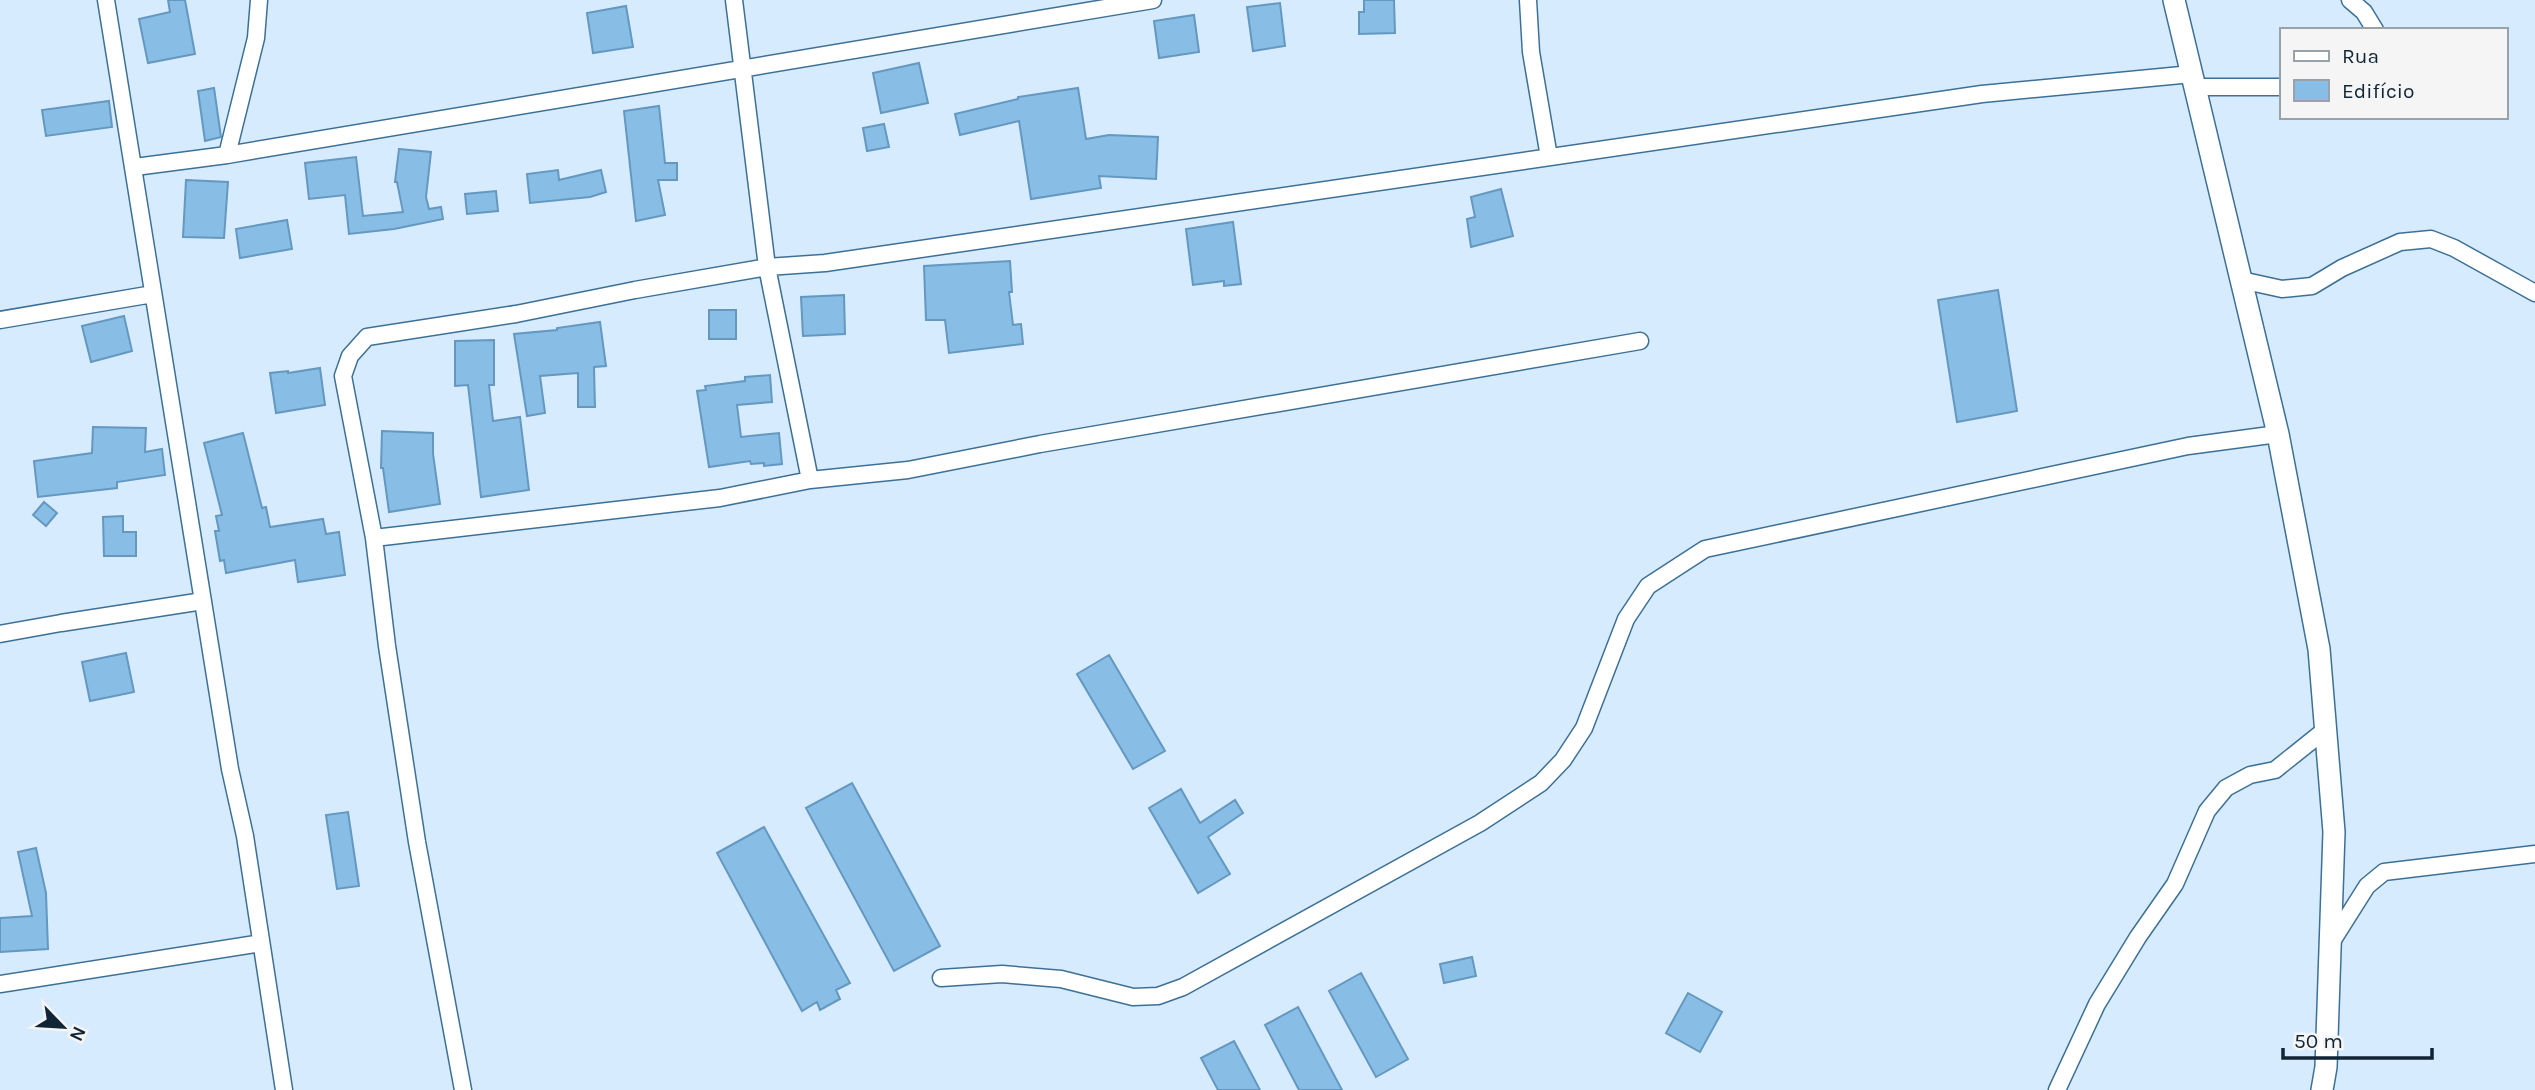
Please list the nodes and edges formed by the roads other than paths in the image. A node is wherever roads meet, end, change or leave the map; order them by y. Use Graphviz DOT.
graph roads {
  1 [pos="106,0"];
  2 [pos="259,0"];
  3 [pos="734,0"];
  4 [pos="1153,0"];
  5 [pos="1528,0"];
  6 [pos="2174,0"];
  7 [pos="2350,0"];
  8 [pos="2374,28"];
  9 [pos="741,69"];
  10 [pos="2193,80"];
  11 [pos="2280,87"];
  12 [pos="227,155"];
  13 [pos="1549,158"];
  14 [pos="135,167"];
  15 [pos="767,267"];
  16 [pos="2241,280"];
  17 [pos="2535,293"];
  18 [pos="153,294"];
  19 [pos="0,320"];
  20 [pos="1640,341"];
  21 [pos="2278,434"];
  22 [pos="810,480"];
  23 [pos="374,538"];
  24 [pos="203,601"];
  25 [pos="0,634"];
  26 [pos="2325,730"];
  27 [pos="2535,854"];
  28 [pos="261,943"];
  29 [pos="2330,945"];
  30 [pos="941,978"];
  31 [pos="0,985"];
  32 [pos="284,1090"];
  33 [pos="463,1090"];
  34 [pos="2057,1090"];
  35 [pos="2322,1090"];
  1 -- 14 [label="street"];
  2 -- 12 [label="street"];
  3 -- 9 [label="street"];
  4 -- 9 [label="street"];
  5 -- 13 [label="street"];
  6 -- 10 [label="street"];
  7 -- 8 [label="street"];
  9 -- 12 [label="street"];
  9 -- 15 [label="street"];
  10 -- 11 [label="street"];
  10 -- 13 [label="street"];
  10 -- 16 [label="street"];
  12 -- 14 [label="street"];
  13 -- 15 [label="street"];
  14 -- 18 [label="street"];
  15 -- 22 [label="street"];
  15 -- 23 [label="street"];
  16 -- 17 [label="street"];
  16 -- 21 [label="street"];
  18 -- 19 [label="street"];
  18 -- 24 [label="street"];
  20 -- 22 [label="street"];
  21 -- 26 [label="street"];
  21 -- 30 [label="street"];
  22 -- 23 [label="street"];
  23 -- 33 [label="street"];
  24 -- 25 [label="street"];
  24 -- 28 [label="street"];
  26 -- 29 [label="street"];
  26 -- 34 [label="street"];
  27 -- 29 [label="street"];
  28 -- 31 [label="street"];
  28 -- 32 [label="street"];
  29 -- 35 [label="street"];
}
